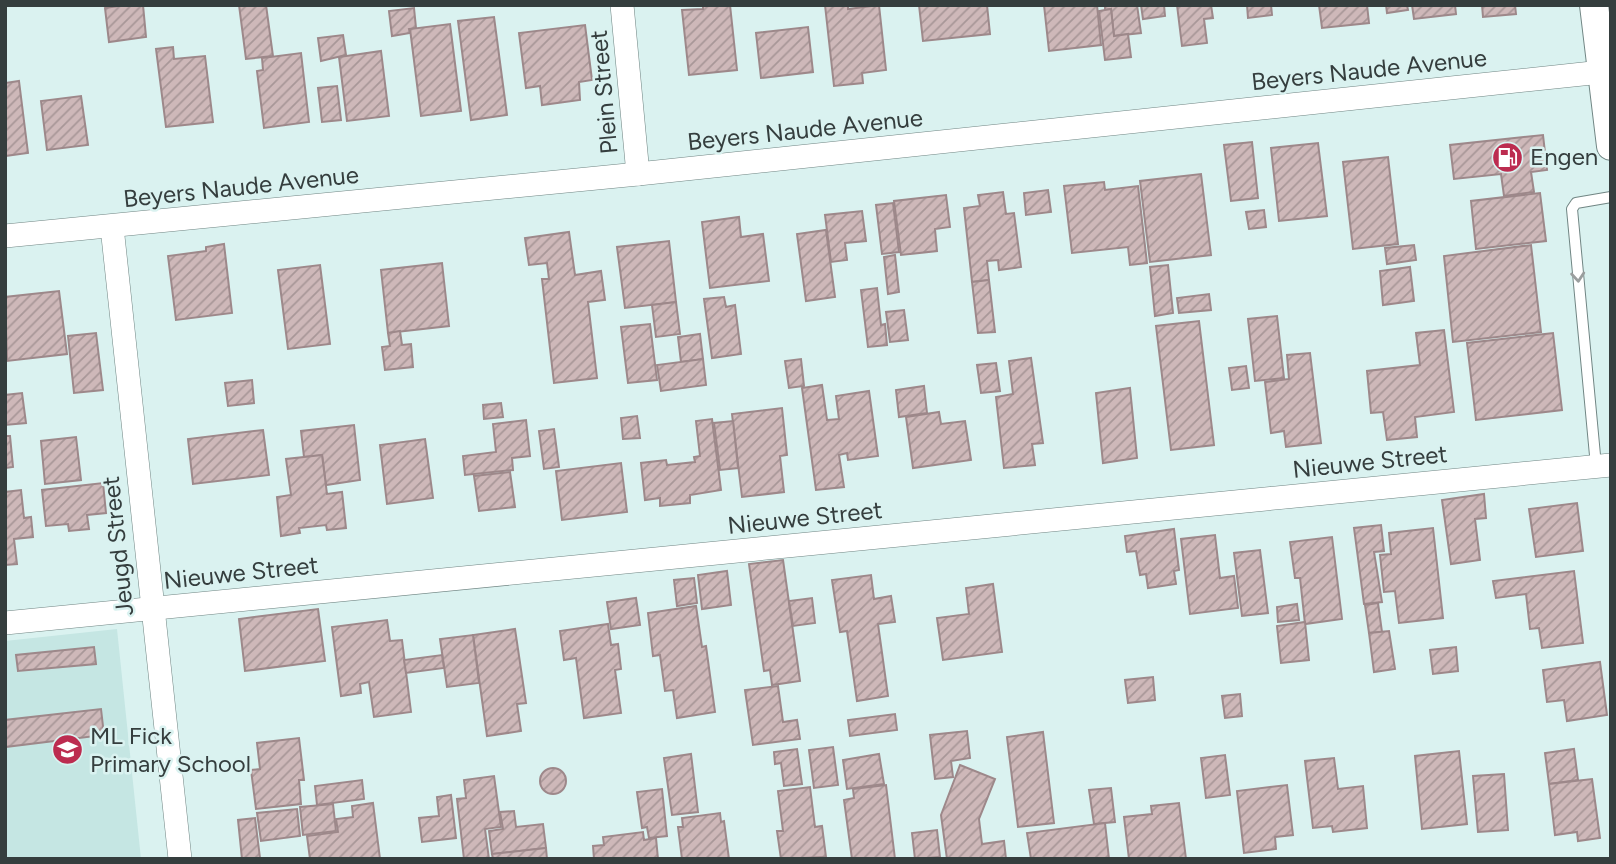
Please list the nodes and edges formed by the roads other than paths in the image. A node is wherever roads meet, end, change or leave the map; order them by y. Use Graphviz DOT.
graph roads {
  1 [pos="622,5"];
  2 [pos="1594,5"];
  3 [pos="1606,72"];
  4 [pos="1611,146"];
  5 [pos="638,174"];
  6 [pos="1611,197"];
  7 [pos="112,227"];
  8 [pos="5,236"];
  9 [pos="1604,466"];
  10 [pos="151,608"];
  11 [pos="5,623"];
  12 [pos="180,859"];
  1 -- 5 [label="street, Plein Street"];
  2 -- 3 [label="street"];
  3 -- 4 [label="street"];
  3 -- 5 [label="street, Beyers Naude Avenue"];
  5 -- 7 [label="street, Beyers Naude Avenue"];
  6 -- 9 [label="lane, one-way"];
  7 -- 8 [label="street, Beyers Naude Avenue"];
  7 -- 10 [label="street, Jeugd Street"];
  9 -- 10 [label="street, Nieuwe Street"];
  10 -- 11 [label="street, Nieuwe Street"];
  10 -- 12 [label="street, Jeugd Street"];
}
